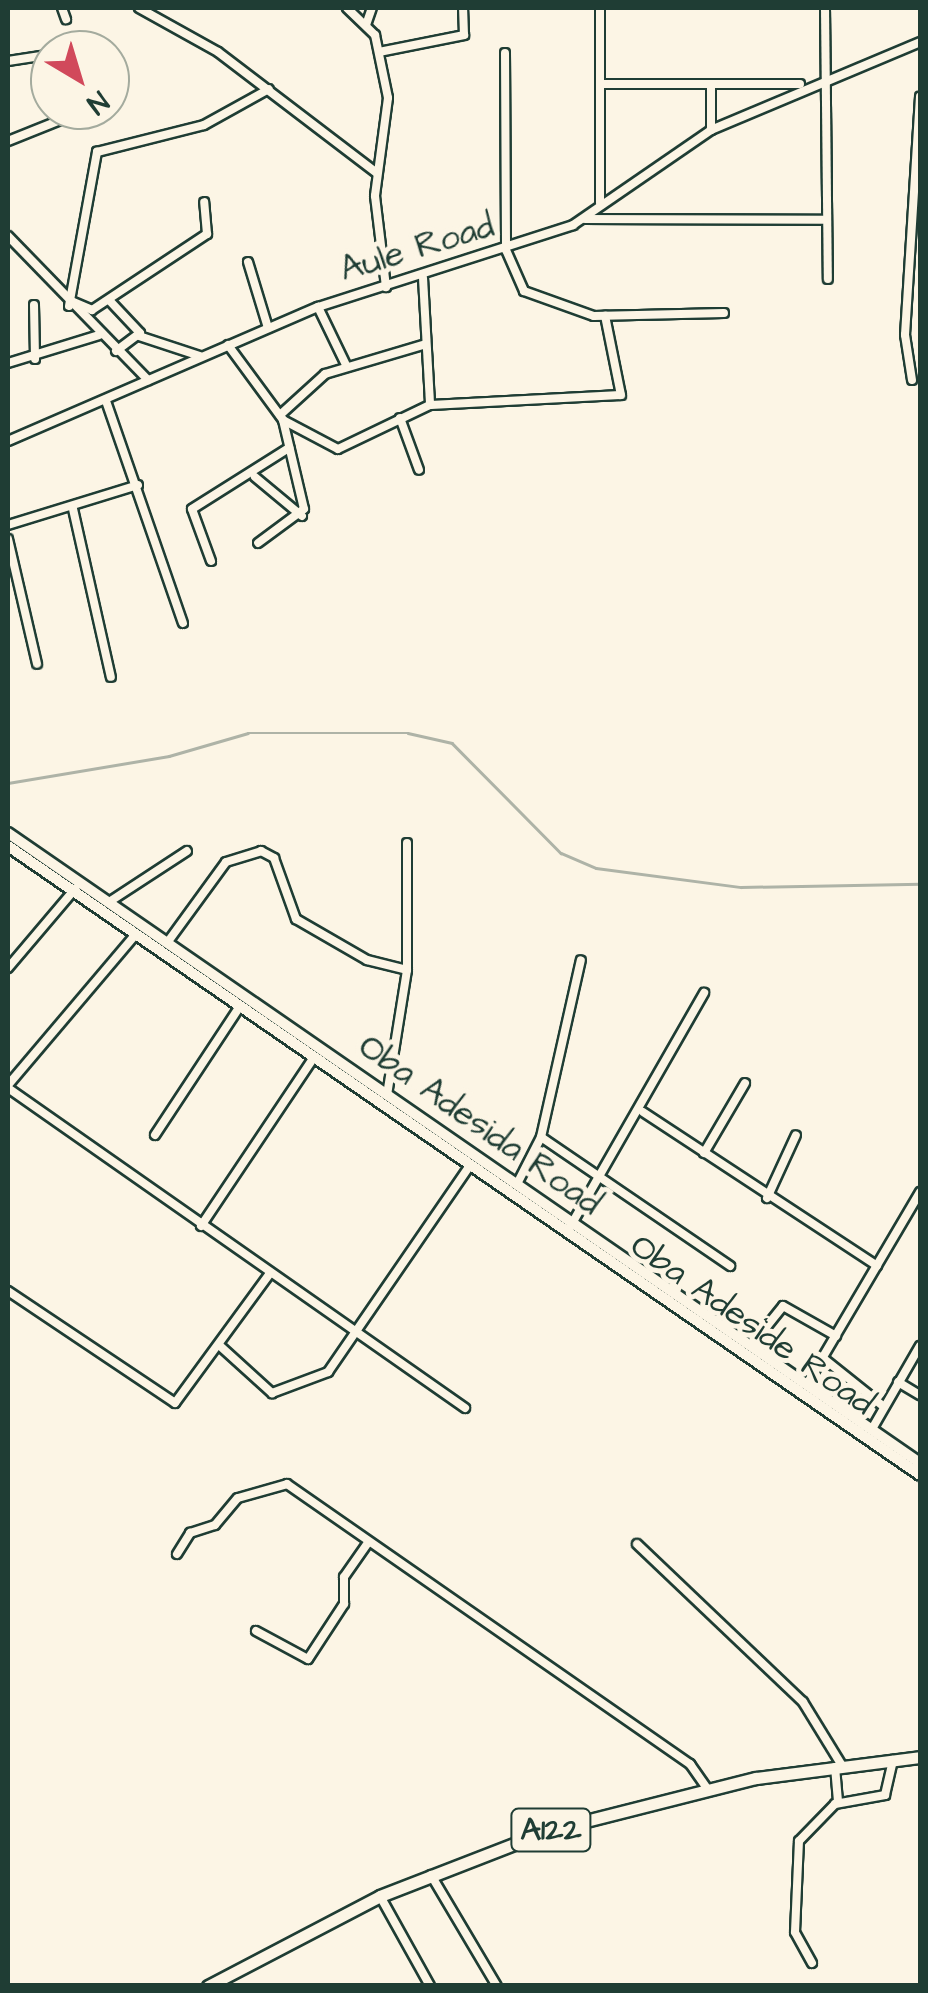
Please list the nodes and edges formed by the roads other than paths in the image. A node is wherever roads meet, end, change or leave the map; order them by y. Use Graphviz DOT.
graph roads {
  1 [pos="62,8"];
  2 [pos="139,8"];
  3 [pos="347,8"];
  4 [pos="372,8"];
  5 [pos="462,8"];
  6 [pos="600,8"];
  7 [pos="825,8"];
  8 [pos="66,19"];
  9 [pos="366,25"];
  10 [pos="920,42"];
  11 [pos="379,52"];
  12 [pos="505,53"];
  13 [pos="824,75"];
  14 [pos="600,84"];
  15 [pos="711,84"];
  16 [pos="806,84"];
  17 [pos="269,89"];
  18 [pos="920,96"];
  19 [pos="35,130"];
  20 [pos="710,130"];
  21 [pos="8,141"];
  22 [pos="378,174"];
  23 [pos="204,202"];
  24 [pos="600,203"];
  25 [pos="585,219"];
  26 [pos="823,220"];
  27 [pos="8,236"];
  28 [pos="506,250"];
  29 [pos="248,262"];
  30 [pos="422,278"];
  31 [pos="828,278"];
  32 [pos="386,287"];
  33 [pos="108,300"];
  34 [pos="70,304"];
  35 [pos="34,306"];
  36 [pos="318,307"];
  37 [pos="724,313"];
  38 [pos="605,316"];
  39 [pos="268,328"];
  40 [pos="99,335"];
  41 [pos="139,336"];
  42 [pos="426,344"];
  43 [pos="228,345"];
  44 [pos="116,351"];
  45 [pos="200,356"];
  46 [pos="36,359"];
  47 [pos="8,363"];
  48 [pos="346,366"];
  49 [pos="148,380"];
  50 [pos="912,380"];
  51 [pos="106,401"];
  52 [pos="430,406"];
  53 [pos="282,417"];
  54 [pos="400,418"];
  55 [pos="8,441"];
  56 [pos="289,448"];
  57 [pos="420,470"];
  58 [pos="255,477"];
  59 [pos="138,485"];
  60 [pos="73,510"];
  61 [pos="302,516"];
  62 [pos="8,524"];
  63 [pos="8,538"];
  64 [pos="258,543"];
  65 [pos="211,561"];
  66 [pos="183,623"];
  67 [pos="37,664"];
  68 [pos="111,677"];
  69 [pos="8,832"];
  70 [pos="408,843"];
  71 [pos="8,846"];
  72 [pos="187,851"];
  73 [pos="77,886"];
  74 [pos="108,902"];
  75 [pos="136,934"];
  76 [pos="167,943"];
  77 [pos="581,960"];
  78 [pos="8,968"];
  79 [pos="407,970"];
  80 [pos="704,992"];
  81 [pos="240,1006"];
  82 [pos="314,1057"];
  83 [pos="745,1084"];
  84 [pos="8,1087"];
  85 [pos="384,1098"];
  86 [pos="642,1112"];
  87 [pos="155,1135"];
  88 [pos="796,1135"];
  89 [pos="541,1137"];
  90 [pos="704,1154"];
  91 [pos="472,1169"];
  92 [pos="603,1176"];
  93 [pos="517,1184"];
  94 [pos="920,1192"];
  95 [pos="767,1198"];
  96 [pos="201,1226"];
  97 [pos="571,1227"];
  98 [pos="730,1266"];
  99 [pos="876,1266"];
  100 [pos="270,1273"];
  101 [pos="8,1292"];
  102 [pos="705,1320"];
  103 [pos="357,1332"];
  104 [pos="836,1336"];
  105 [pos="219,1345"];
  106 [pos="751,1346"];
  107 [pos="920,1346"];
  108 [pos="823,1358"];
  109 [pos="898,1382"];
  110 [pos="807,1384"];
  111 [pos="920,1396"];
  112 [pos="883,1406"];
  113 [pos="465,1408"];
  114 [pos="872,1429"];
  115 [pos="920,1463"];
  116 [pos="920,1475"];
  117 [pos="367,1544"];
  118 [pos="637,1544"];
  119 [pos="178,1554"];
  120 [pos="256,1631"];
  121 [pos="920,1757"];
  122 [pos="893,1760"];
  123 [pos="838,1765"];
  124 [pos="708,1788"];
  125 [pos="838,1802"];
  126 [pos="431,1875"];
  127 [pos="380,1896"];
  128 [pos="812,1963"];
  129 [pos="208,1986"];
  130 [pos="430,1986"];
  131 [pos="497,1986"];
  1 -- 8 [label="street"];
  2 -- 17 [label="street"];
  3 -- 9 [label="street"];
  4 -- 9 [label="street"];
  5 -- 11 [label="street"];
  6 -- 14 [label="street"];
  7 -- 13 [label="street"];
  9 -- 11 [label="street"];
  10 -- 13 [label="street, Aule Road"];
  11 -- 22 [label="street"];
  12 -- 28 [label="street"];
  13 -- 16 [label="street, Aule Road"];
  13 -- 26 [label="street"];
  14 -- 15 [label="street"];
  14 -- 24 [label="street"];
  15 -- 16 [label="street"];
  15 -- 20 [label="street"];
  16 -- 20 [label="street, Aule Road"];
  17 -- 22 [label="street"];
  17 -- 34 [label="street"];
  18 -- 50 [label="street"];
  19 -- 21 [label="street"];
  20 -- 24 [label="street, Aule Road"];
  22 -- 32 [label="street"];
  23 -- 33 [label="street"];
  24 -- 25 [label="street, Aule Road"];
  25 -- 26 [label="street"];
  25 -- 28 [label="street, Aule Road"];
  26 -- 31 [label="street"];
  27 -- 34 [label="street"];
  28 -- 30 [label="street, Aule Road"];
  28 -- 38 [label="street"];
  29 -- 39 [label="street"];
  30 -- 32 [label="street, Aule Road"];
  30 -- 42 [label="street"];
  32 -- 36 [label="street, Aule Road"];
  33 -- 34 [label="street"];
  33 -- 41 [label="street"];
  34 -- 40 [label="street"];
  35 -- 46 [label="street"];
  36 -- 39 [label="street, Aule Road"];
  36 -- 48 [label="street"];
  37 -- 38 [label="street"];
  38 -- 52 [label="street"];
  39 -- 43 [label="street, Aule Road"];
  40 -- 44 [label="street"];
  40 -- 46 [label="street"];
  41 -- 44 [label="street"];
  41 -- 45 [label="street"];
  42 -- 48 [label="street"];
  42 -- 52 [label="street"];
  43 -- 45 [label="street, Aule Road"];
  43 -- 53 [label="street"];
  44 -- 49 [label="street"];
  45 -- 49 [label="street, Aule Road"];
  46 -- 47 [label="street"];
  48 -- 53 [label="street"];
  49 -- 51 [label="street, Aule Road"];
  51 -- 55 [label="street, Aule Road"];
  51 -- 59 [label="street"];
  52 -- 54 [label="street"];
  53 -- 54 [label="street"];
  53 -- 56 [label="street"];
  54 -- 57 [label="street"];
  56 -- 58 [label="street"];
  56 -- 61 [label="street"];
  58 -- 61 [label="street"];
  58 -- 65 [label="street"];
  59 -- 60 [label="street"];
  59 -- 66 [label="street"];
  60 -- 62 [label="street"];
  60 -- 68 [label="street"];
  61 -- 64 [label="street"];
  63 -- 67 [label="street"];
  69 -- 73 [label="main road, Oba Adesida Road"];
  70 -- 79 [label="street"];
  71 -- 73 [label="main road"];
  72 -- 74 [label="street"];
  73 -- 74 [label="main road, Oba Adesida Road"];
  73 -- 75 [label="main road"];
  73 -- 78 [label="street"];
  74 -- 76 [label="main road, Oba Adesida Road"];
  75 -- 81 [label="main road"];
  75 -- 84 [label="street"];
  76 -- 79 [label="street"];
  76 -- 85 [label="main road, Oba Adesida Road"];
  77 -- 89 [label="street"];
  79 -- 85 [label="street"];
  80 -- 86 [label="street"];
  81 -- 82 [label="main road"];
  81 -- 87 [label="street"];
  82 -- 85 [label="main road"];
  82 -- 96 [label="street"];
  83 -- 90 [label="street"];
  84 -- 96 [label="street"];
  85 -- 91 [label="main road"];
  85 -- 93 [label="main road, Oba Adesida Road"];
  86 -- 90 [label="street"];
  86 -- 92 [label="street"];
  88 -- 95 [label="street"];
  89 -- 92 [label="street"];
  89 -- 93 [label="street"];
  90 -- 95 [label="street"];
  91 -- 97 [label="main road"];
  91 -- 103 [label="street"];
  92 -- 97 [label="street"];
  92 -- 98 [label="street"];
  93 -- 97 [label="main road, Oba Adesida Road"];
  94 -- 99 [label="street"];
  95 -- 99 [label="street"];
  96 -- 100 [label="street"];
  97 -- 102 [label="main road, Oba Adesida Road"];
  99 -- 104 [label="street"];
  100 -- 103 [label="street"];
  100 -- 105 [label="street"];
  101 -- 105 [label="street"];
  102 -- 106 [label="main road, Oba Adesida Road"];
  102 -- 116 [label="main road, Oba Adeside Road"];
  103 -- 105 [label="street"];
  103 -- 113 [label="street"];
  104 -- 106 [label="street"];
  104 -- 108 [label="street"];
  106 -- 110 [label="main road, Oba Adesida Road"];
  107 -- 109 [label="street"];
  108 -- 110 [label="street"];
  108 -- 112 [label="street"];
  109 -- 111 [label="street"];
  109 -- 112 [label="street"];
  110 -- 114 [label="main road, Oba Adesida Road"];
  112 -- 114 [label="street"];
  114 -- 115 [label="main road, Oba Adesida Road"];
  117 -- 119 [label="street"];
  117 -- 120 [label="street"];
  117 -- 124 [label="street"];
  118 -- 123 [label="street"];
  121 -- 122 [label="highway, A122"];
  122 -- 123 [label="highway, A122"];
  122 -- 125 [label="street"];
  123 -- 124 [label="highway, A122"];
  123 -- 125 [label="street"];
  124 -- 126 [label="highway, A122"];
  125 -- 128 [label="street"];
  126 -- 127 [label="highway, A122"];
  126 -- 131 [label="street"];
  127 -- 129 [label="highway, A122"];
  127 -- 130 [label="street"];
}
